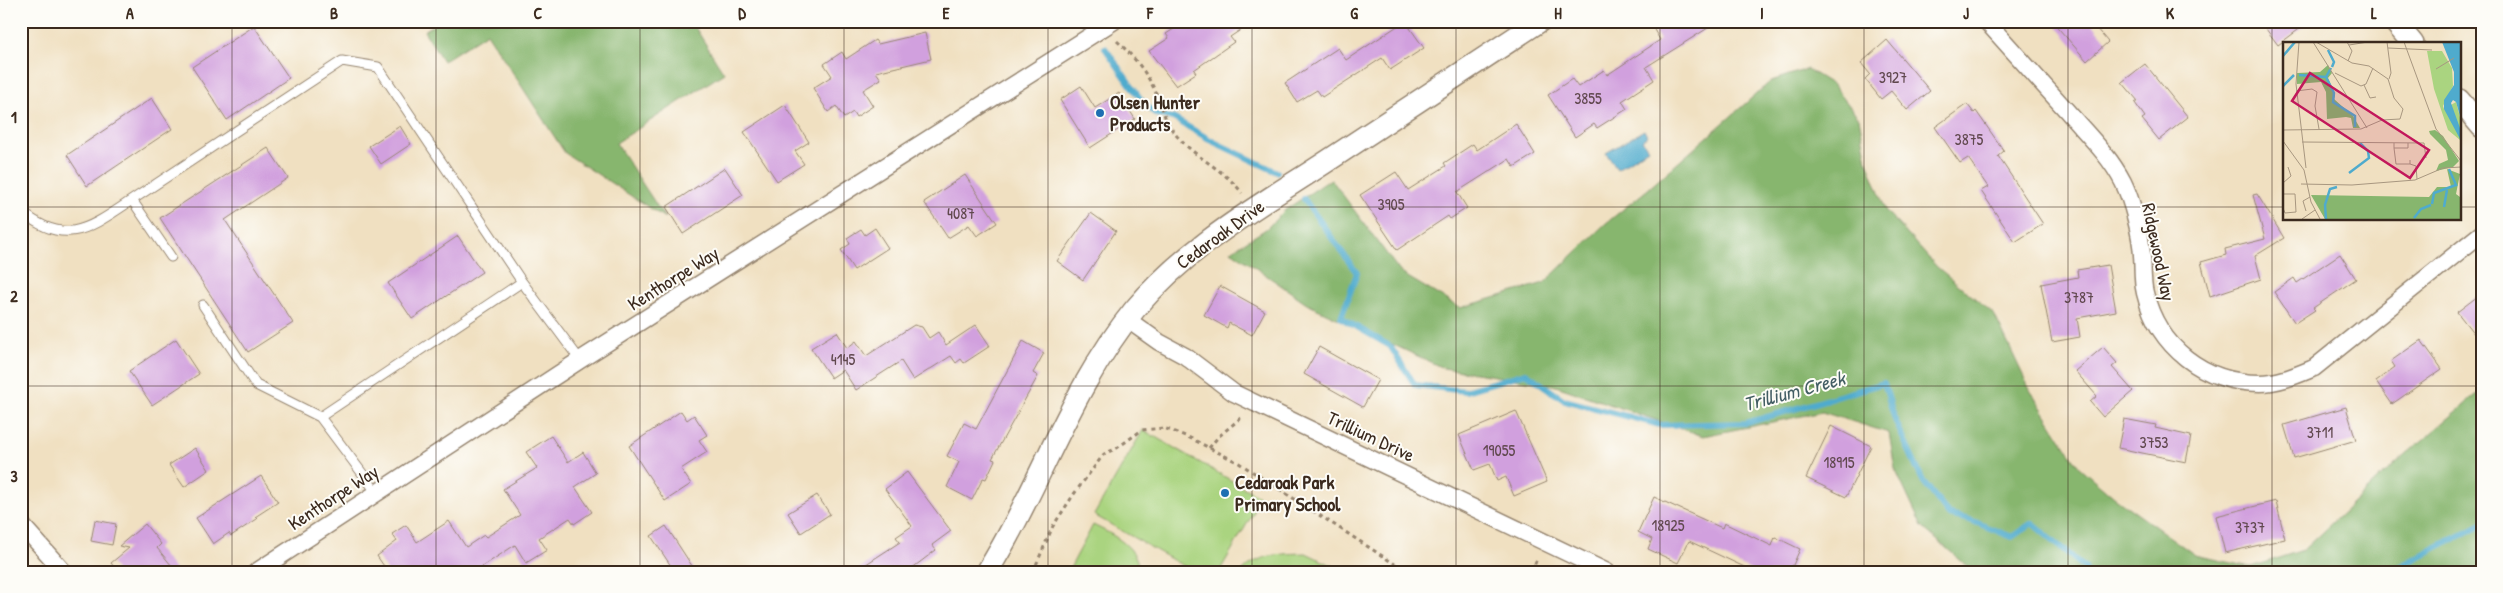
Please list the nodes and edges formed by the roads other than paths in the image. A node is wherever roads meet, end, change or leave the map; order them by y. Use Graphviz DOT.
graph roads {
  1 [pos="1540,21"];
  2 [pos="1986,21"];
  3 [pos="2394,21"];
  4 [pos="1109,25"];
  5 [pos="2411,42"];
  6 [pos="2460,101"];
  7 [pos="2482,127"];
  8 [pos="132,200"];
  9 [pos="21,210"];
  10 [pos="2482,233"];
  11 [pos="171,257"];
  12 [pos="522,282"];
  13 [pos="203,305"];
  14 [pos="1128,320"];
  15 [pos="580,360"];
  16 [pos="320,417"];
  17 [pos="377,493"];
  18 [pos="21,524"];
  19 [pos="64,572"];
  20 [pos="256,572"];
  21 [pos="987,572"];
  22 [pos="1607,572"];
  1 -- 14 [label="street, Cedaroak Drive"];
  2 -- 10 [label="street, Ridgewood Way"];
  3 -- 5 [label="street"];
  4 -- 15 [label="street, Kenthorpe Way"];
  6 -- 7 [label="street"];
  8 -- 9 [label="lane"];
  8 -- 11 [label="lane"];
  8 -- 12 [label="lane"];
  12 -- 15 [label="lane"];
  12 -- 16 [label="lane"];
  13 -- 16 [label="lane"];
  14 -- 21 [label="street, Cedaroak Drive"];
  14 -- 22 [label="street, Trillium Drive"];
  15 -- 17 [label="street, Kenthorpe Way"];
  16 -- 17 [label="lane"];
  17 -- 20 [label="street, Kenthorpe Way"];
  18 -- 19 [label="street"];
}
